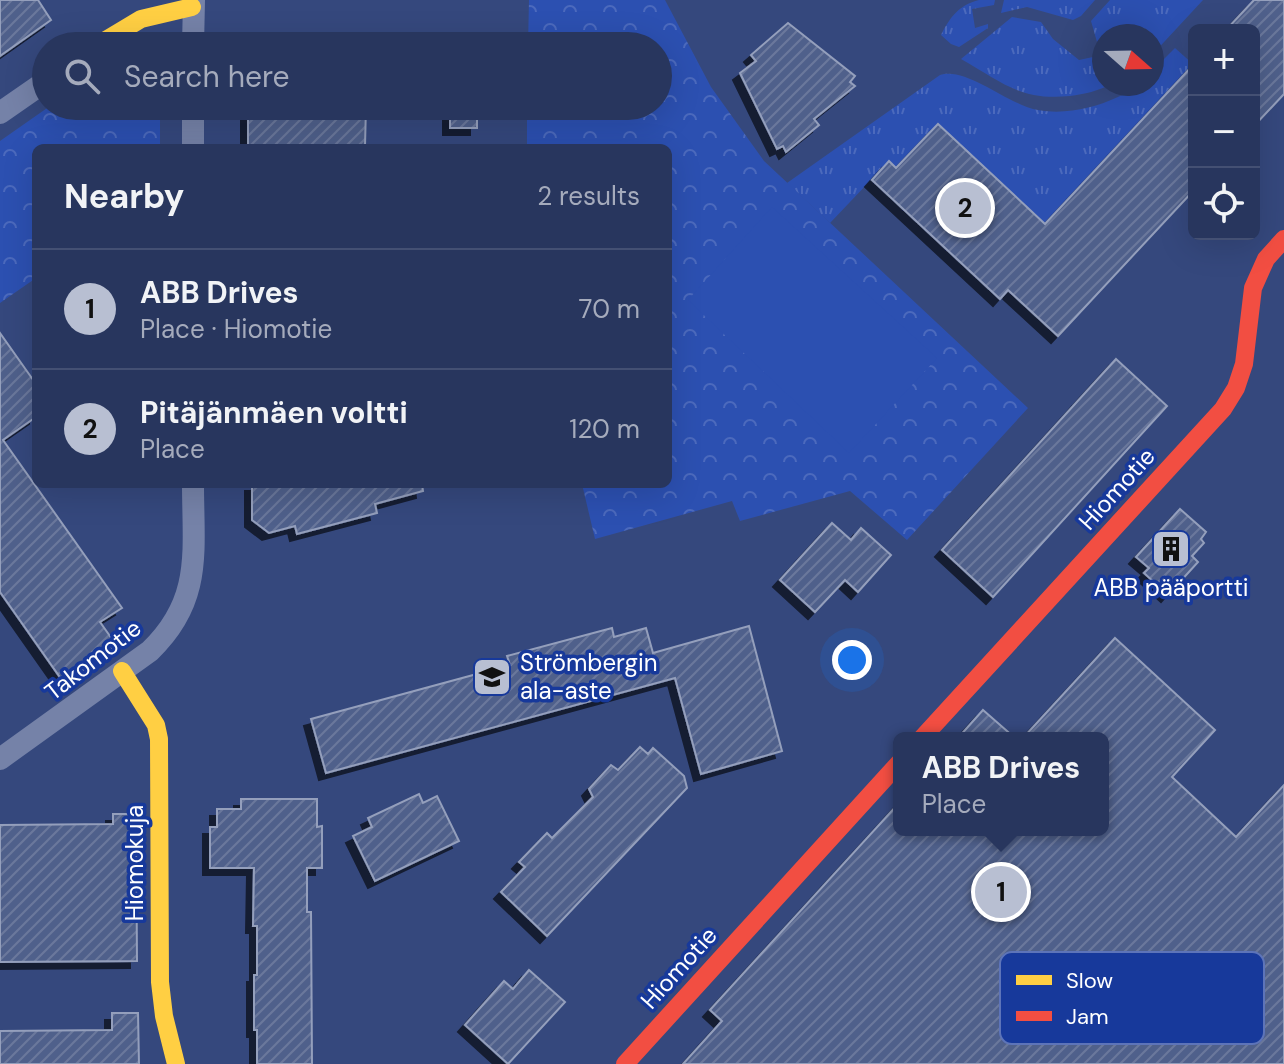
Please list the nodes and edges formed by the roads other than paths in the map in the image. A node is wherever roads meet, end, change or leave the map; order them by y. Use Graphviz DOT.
graph roads {
  1 [pos="193,4"];
  2 [pos="116,32"];
  3 [pos="193,32"];
  4 [pos="32,91"];
  5 [pos="0,113"];
  6 [pos="193,120"];
  7 [pos="193,144"];
  8 [pos="1284,239"];
  9 [pos="193,488"];
  10 [pos="122,671"];
  11 [pos="927,732"];
  12 [pos="0,759"];
  13 [pos="893,770"];
  14 [pos="176,1064"];
  15 [pos="625,1064"];
  1 -- 2 [label="street"];
  1 -- 3 [label="street"];
  4 -- 5 [label="street"];
  6 -- 7 [label="street"];
  8 -- 11 [label="street, Hiomotie"];
  9 -- 10 [label="street, Takomotie"];
  10 -- 12 [label="street, Takomotie"];
  10 -- 14 [label="street, Hiomokuja"];
  13 -- 15 [label="street, Hiomotie"];
}
